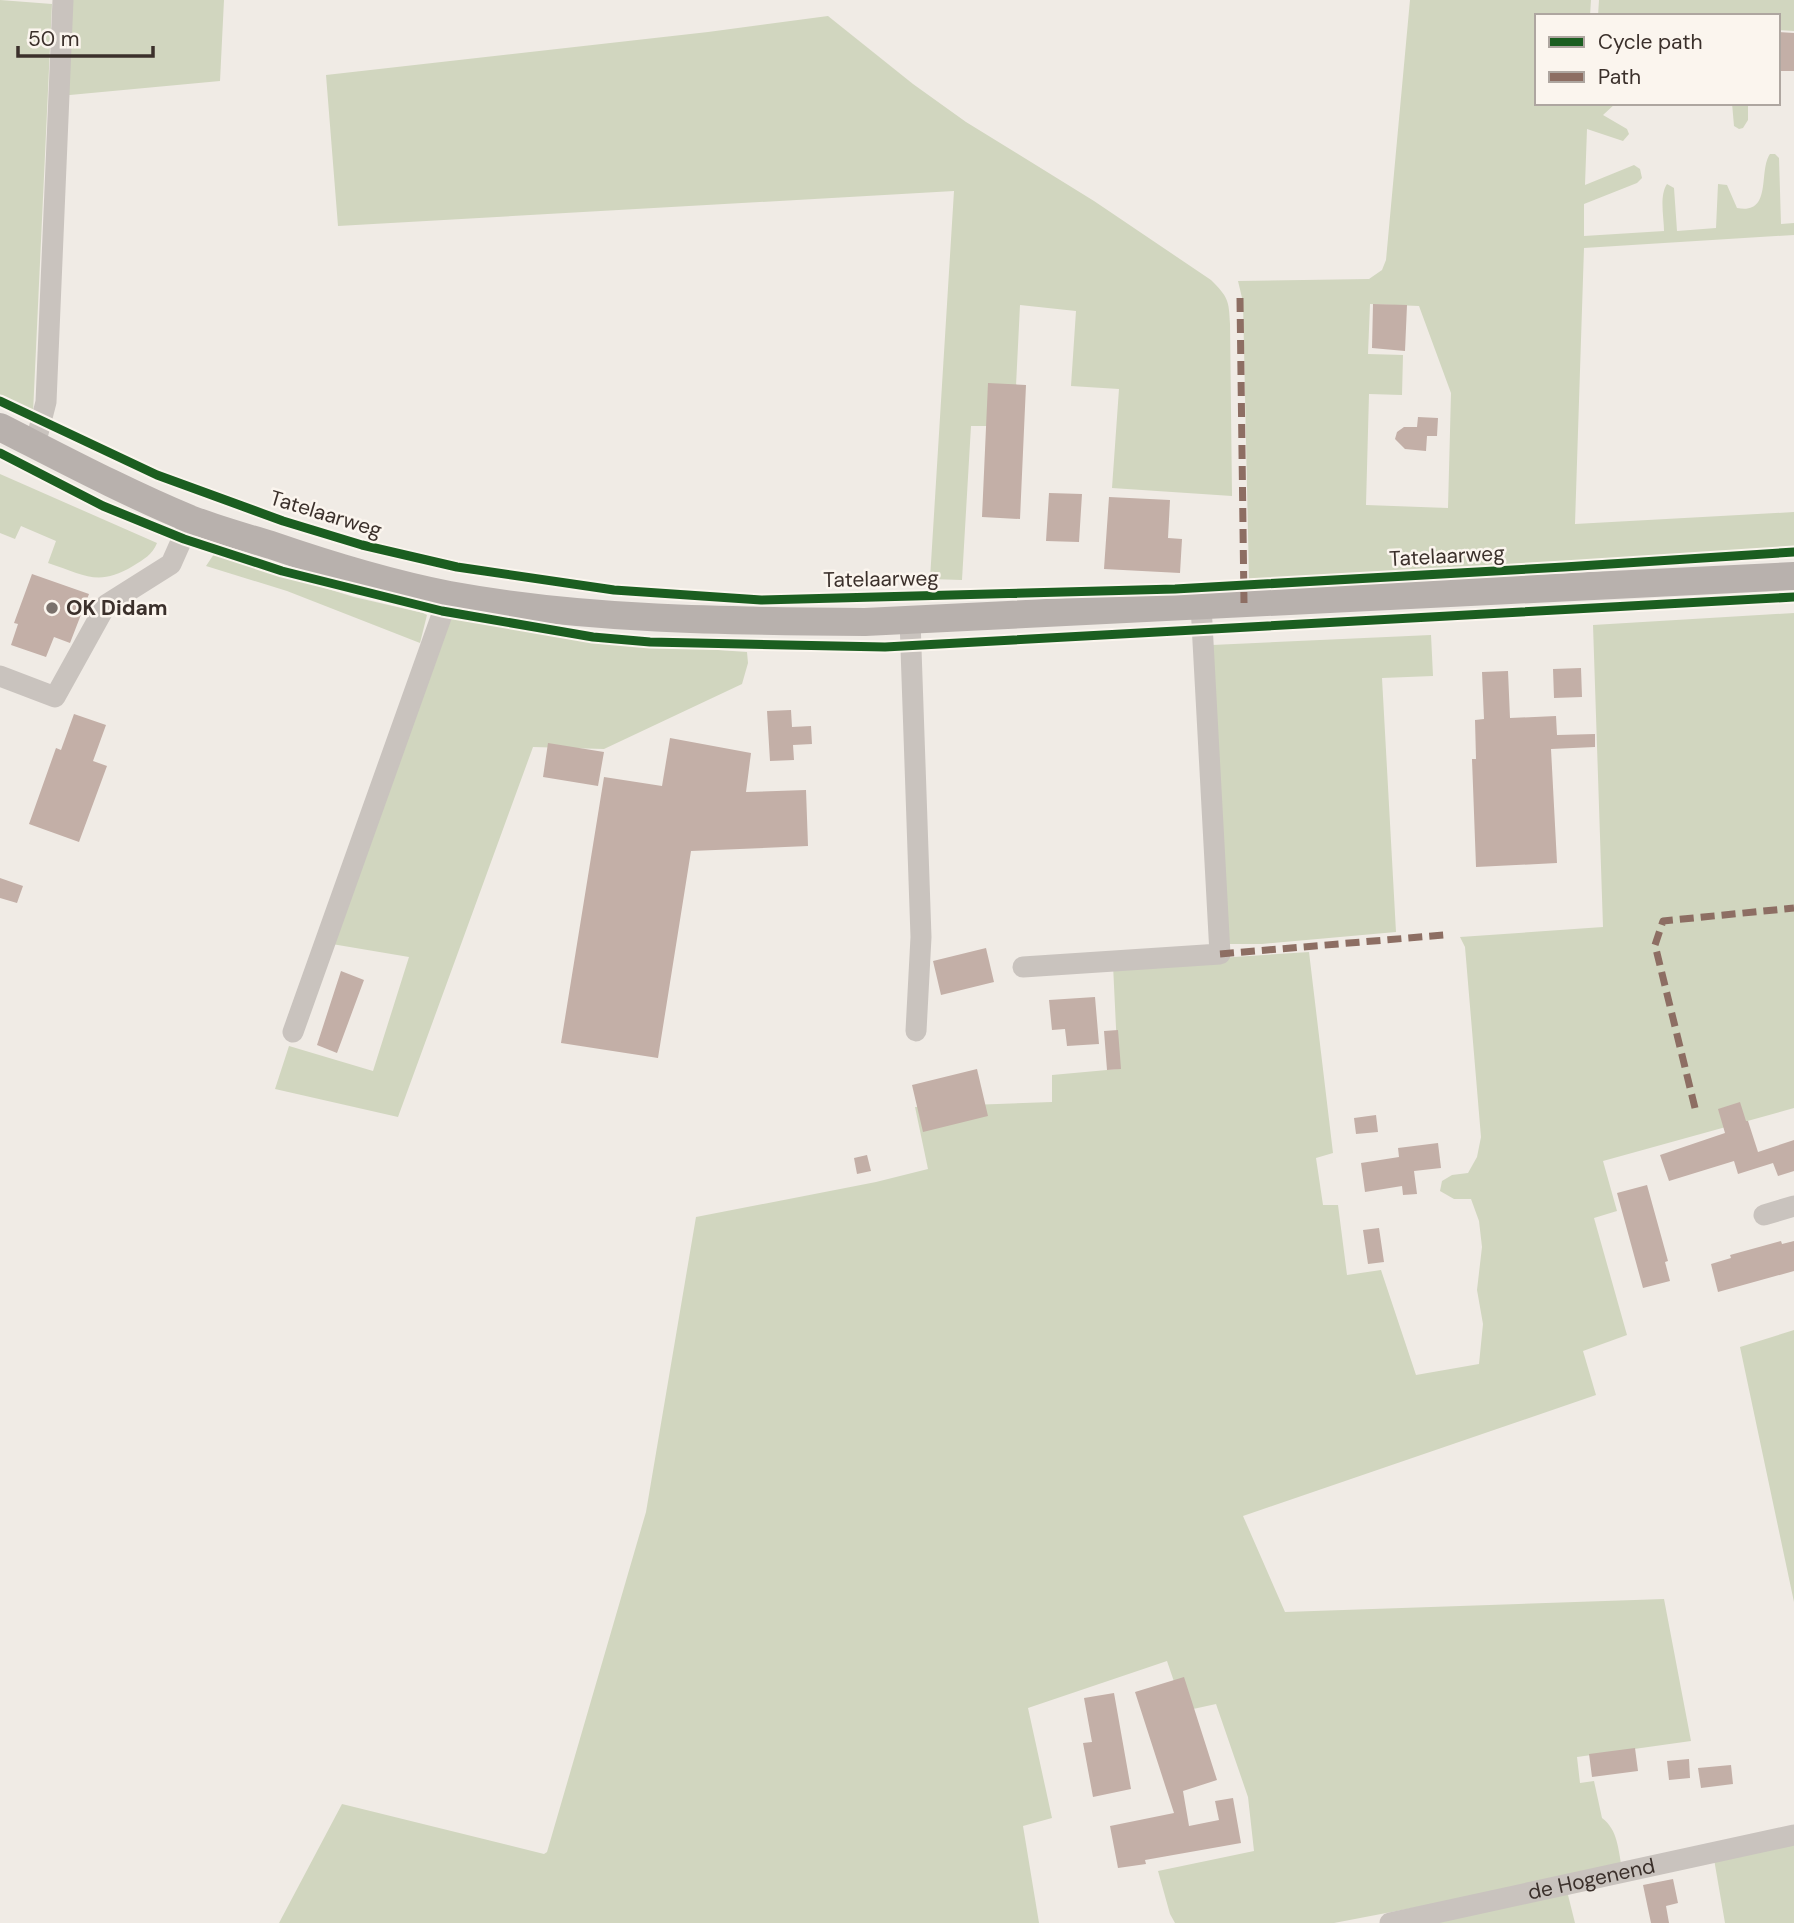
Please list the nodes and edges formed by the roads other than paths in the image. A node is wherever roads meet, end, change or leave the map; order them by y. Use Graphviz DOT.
graph roads {
  1 [pos="63,0"];
  2 [pos="0,427"];
  3 [pos="35,444"];
  4 [pos="191,519"];
  5 [pos="1794,576"];
  6 [pos="449,595"];
  7 [pos="1201,606"];
  8 [pos="910,620"];
  9 [pos="0,676"];
  10 [pos="1023,967"];
  11 [pos="916,1031"];
  12 [pos="293,1032"];
  13 [pos="1794,1206"];
  14 [pos="1764,1215"];
  15 [pos="1794,1835"];
  16 [pos="1390,1923"];
  1 -- 3 [label="street"];
  2 -- 3 [label="main road, Tatelaarweg"];
  3 -- 4 [label="main road, Tatelaarweg"];
  4 -- 6 [label="main road, Tatelaarweg"];
  4 -- 9 [label="street"];
  5 -- 7 [label="main road, Tatelaarweg"];
  6 -- 8 [label="main road, Tatelaarweg"];
  6 -- 12 [label="street"];
  7 -- 8 [label="main road, Tatelaarweg"];
  7 -- 10 [label="street"];
  8 -- 11 [label="street"];
  13 -- 14 [label="street"];
  15 -- 16 [label="street, de Hogenend"];
}
